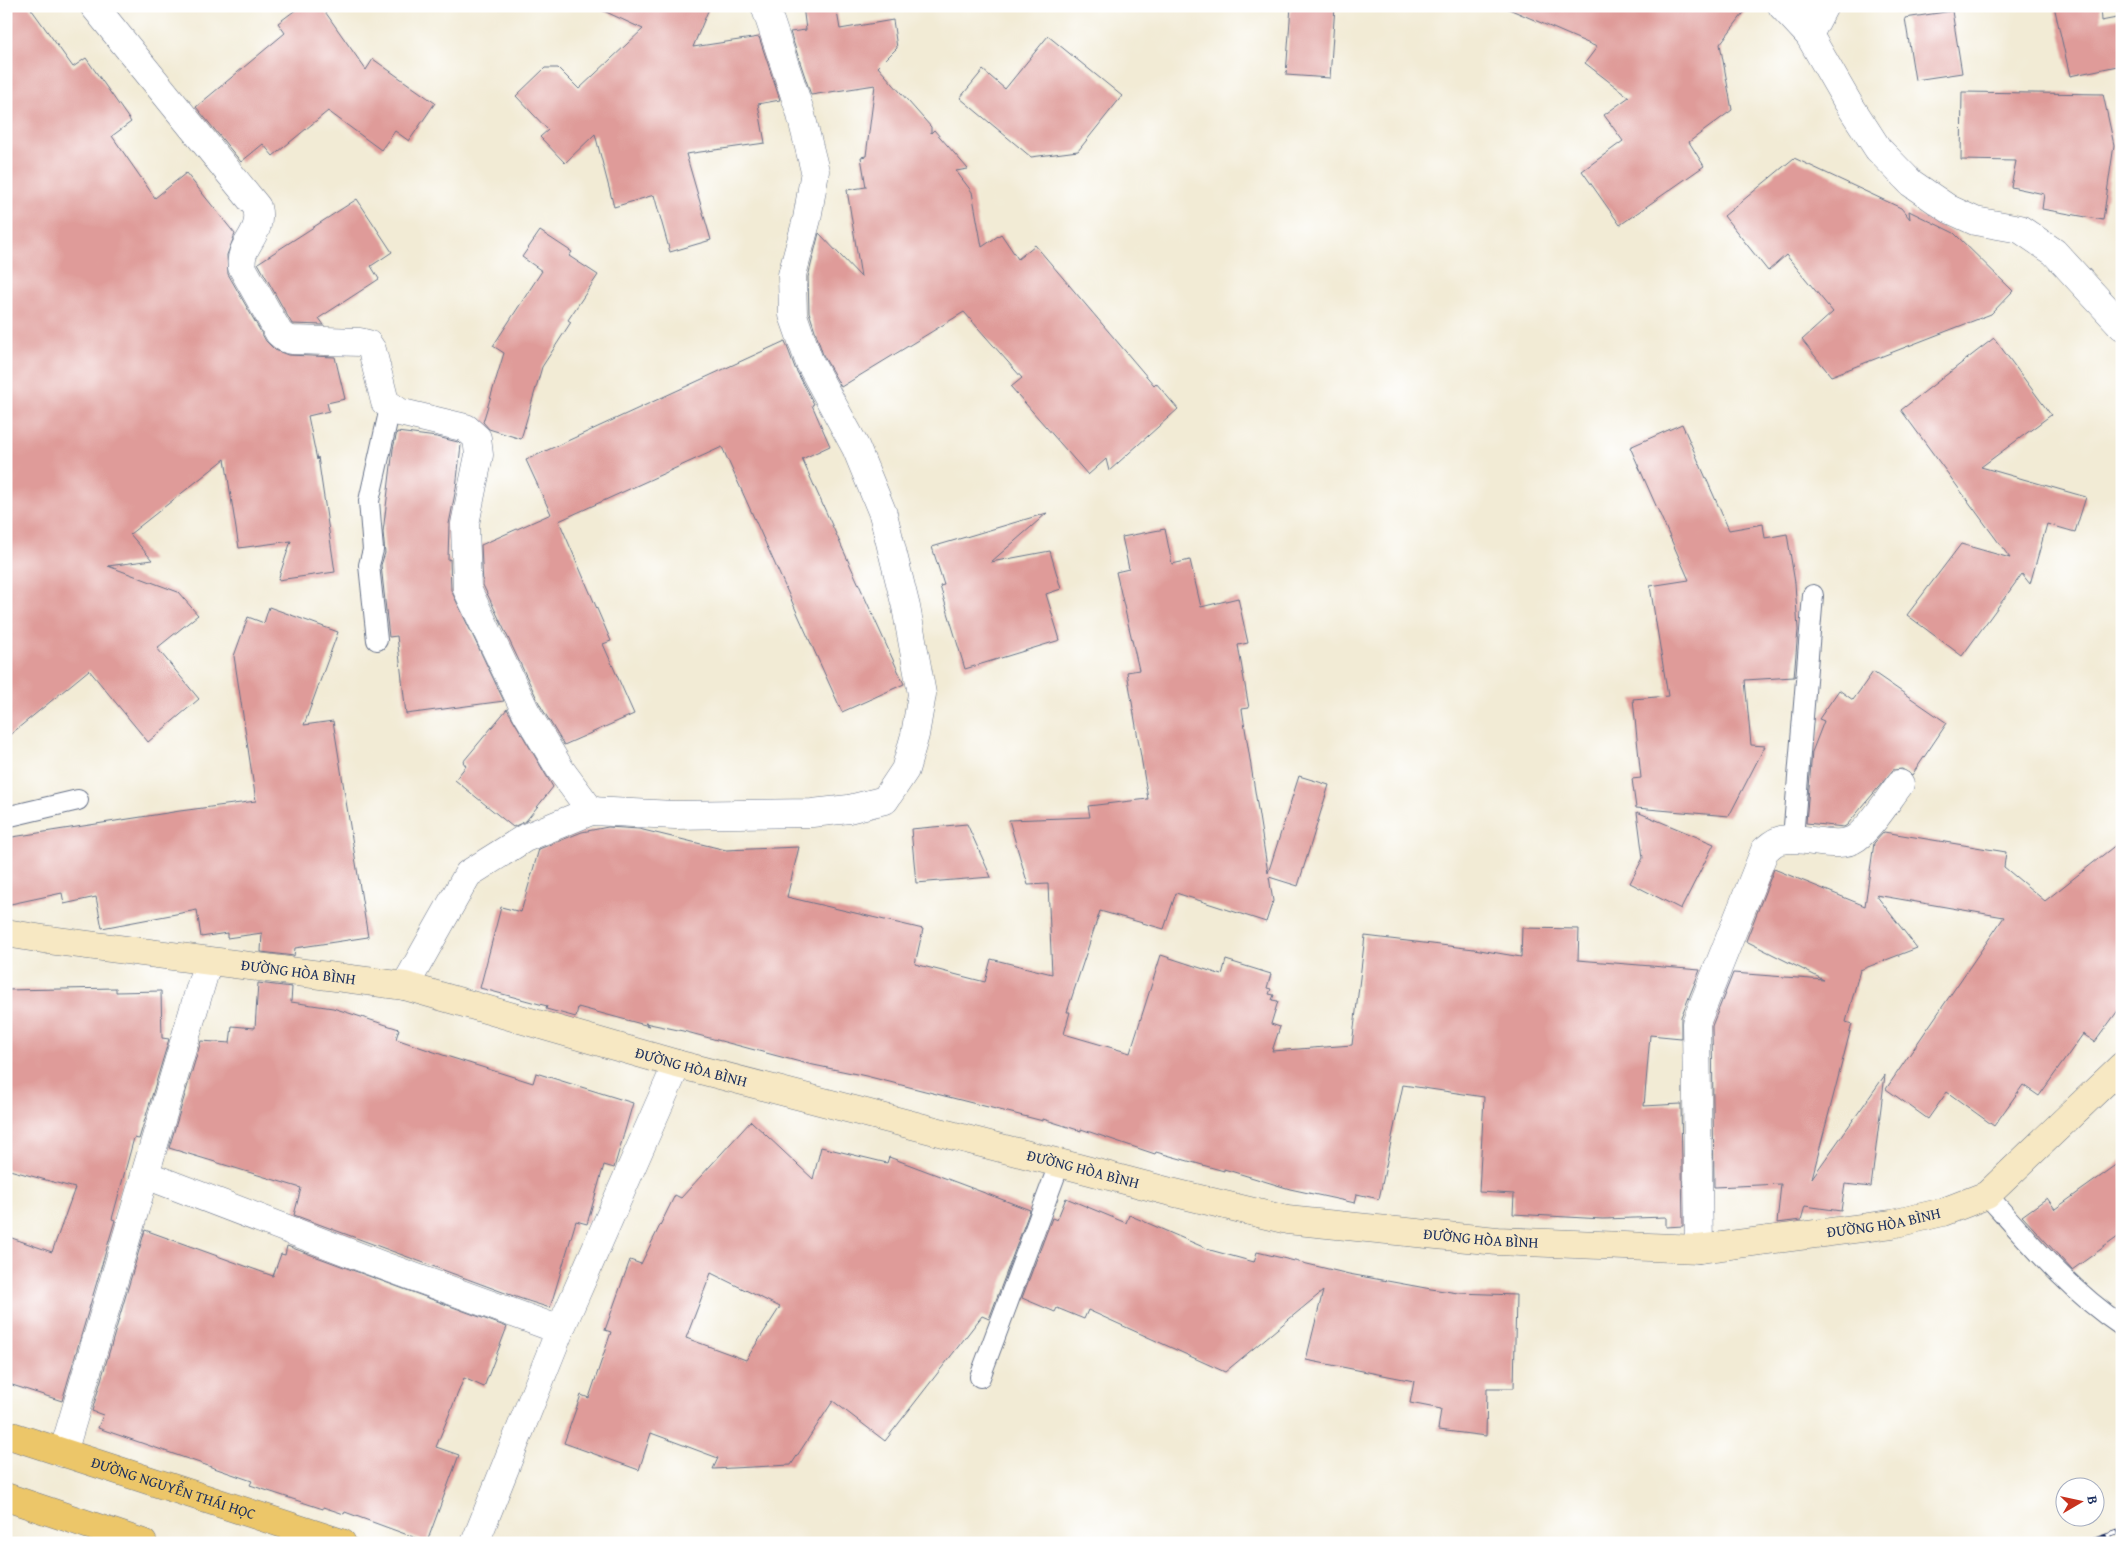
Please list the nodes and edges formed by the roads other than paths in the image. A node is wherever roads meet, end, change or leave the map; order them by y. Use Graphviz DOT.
graph roads {
  1 [pos="94,6"];
  2 [pos="765,6"];
  3 [pos="1782,6"];
  4 [pos="1824,6"];
  5 [pos="1809,35"];
  6 [pos="2122,326"];
  7 [pos="390,408"];
  8 [pos="1813,595"];
  9 [pos="377,640"];
  10 [pos="1900,784"];
  11 [pos="78,800"];
  12 [pos="591,811"];
  13 [pos="6,817"];
  14 [pos="1793,838"];
  15 [pos="6,932"];
  16 [pos="208,961"];
  17 [pos="405,986"];
  18 [pos="677,1064"];
  19 [pos="2122,1066"];
  20 [pos="1060,1162"];
  21 [pos="146,1175"];
  22 [pos="1988,1195"];
  23 [pos="1699,1249"];
  24 [pos="2122,1326"];
  25 [pos="560,1330"];
  26 [pos="980,1377"];
  27 [pos="6,1434"];
  28 [pos="64,1453"];
  29 [pos="6,1497"];
  30 [pos="144,1543"];
  31 [pos="342,1543"];
  32 [pos="475,1543"];
  1 -- 7 [label="street"];
  2 -- 12 [label="street"];
  3 -- 5 [label="street"];
  4 -- 5 [label="street"];
  5 -- 6 [label="street"];
  7 -- 9 [label="lane"];
  7 -- 12 [label="street"];
  8 -- 14 [label="lane"];
  10 -- 14 [label="street"];
  11 -- 13 [label="lane"];
  12 -- 17 [label="street"];
  14 -- 23 [label="street"];
  15 -- 16 [label="street, ĐƯỜNG HÒA BÌNH"];
  16 -- 17 [label="street, ĐƯỜNG HÒA BÌNH"];
  16 -- 21 [label="street"];
  17 -- 18 [label="street, ĐƯỜNG HÒA BÌNH"];
  18 -- 20 [label="street, ĐƯỜNG HÒA BÌNH"];
  18 -- 25 [label="street"];
  19 -- 22 [label="street, ĐƯỜNG HÒA BÌNH"];
  20 -- 23 [label="street, ĐƯỜNG HÒA BÌNH"];
  20 -- 26 [label="lane"];
  21 -- 25 [label="street"];
  21 -- 28 [label="street"];
  22 -- 23 [label="street, ĐƯỜNG HÒA BÌNH"];
  22 -- 24 [label="lane"];
  25 -- 32 [label="street"];
  27 -- 28 [label="main road, ĐƯỜNG NGUYỄN THÁI HỌC"];
  28 -- 31 [label="main road, ĐƯỜNG NGUYỄN THÁI HỌC"];
  29 -- 30 [label="main road"];
}
